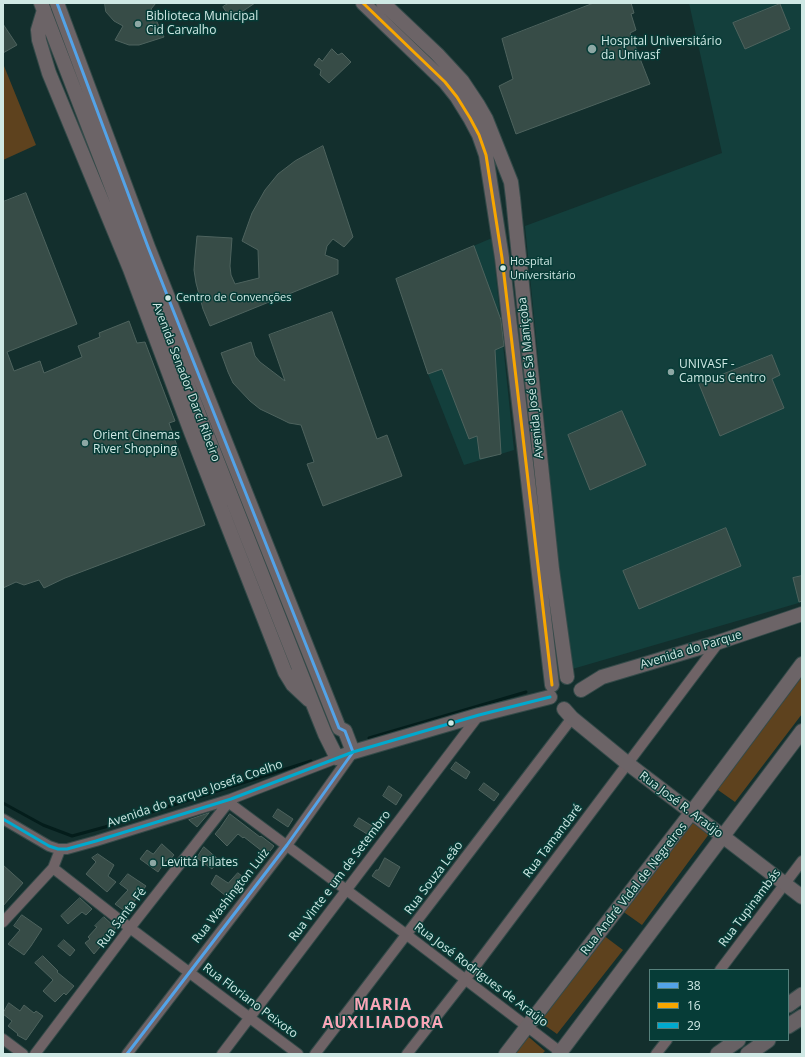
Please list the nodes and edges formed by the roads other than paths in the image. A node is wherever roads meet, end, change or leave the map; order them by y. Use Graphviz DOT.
graph roads {
  1 [pos="57,3"];
  2 [pos="363,3"];
  3 [pos="383,3"];
  4 [pos="42,7"];
  5 [pos="511,182"];
  6 [pos="490,187"];
  7 [pos="516,225"];
  8 [pos="497,230"];
  9 [pos="200,417"];
  10 [pos="192,432"];
  11 [pos="802,614"];
  12 [pos="719,642"];
  13 [pos="802,664"];
  14 [pos="567,677"];
  15 [pos="551,691"];
  16 [pos="313,704"];
  17 [pos="575,705"];
  18 [pos="479,715"];
  19 [pos="342,729"];
  20 [pos="802,732"];
  21 [pos="325,734"];
  22 [pos="375,745"];
  23 [pos="353,752"];
  24 [pos="337,758"];
  25 [pos="627,764"];
  26 [pos="230,800"];
  27 [pos="691,813"];
  28 [pos="3,819"];
  29 [pos="723,837"];
  30 [pos="287,845"];
  31 [pos="60,850"];
  32 [pos="802,861"];
  33 [pos="53,868"];
  34 [pos="784,884"];
  35 [pos="346,890"];
  36 [pos="802,897"];
  37 [pos="3,922"];
  38 [pos="130,928"];
  39 [pos="407,935"];
  40 [pos="721,969"];
  41 [pos="189,972"];
  42 [pos="465,980"];
  43 [pos="802,995"];
  44 [pos="789,1004"];
  45 [pos="249,1017"];
  46 [pos="802,1017"];
  47 [pos="789,1025"];
  48 [pos="527,1027"];
  49 [pos="3,1039"];
  50 [pos="666,1041"];
  51 [pos="737,1041"];
  52 [pos="767,1041"];
  53 [pos="561,1053"];
  54 [pos="23,1054"];
  55 [pos="35,1054"];
  56 [pos="127,1054"];
  57 [pos="222,1054"];
  58 [pos="298,1054"];
  59 [pos="315,1054"];
  60 [pos="407,1054"];
  61 [pos="506,1054"];
  62 [pos="656,1054"];
  63 [pos="718,1054"];
  64 [pos="748,1054"];
  1 -- 19 [label="main road"];
  2 -- 6 [label="main road, Avenida José de Sá Maniçoba"];
  3 -- 5 [label="main road, Avenida José de Sá Maniçoba"];
  4 -- 9 [label="main road, Avenida Senador Darcí Ribeiro"];
  4 -- 10 [label="main road"];
  5 -- 6 [label="main road"];
  5 -- 7 [label="main road, Avenida José de Sá Maniçoba"];
  6 -- 8 [label="main road, Avenida José de Sá Maniçoba"];
  7 -- 8 [label="main road"];
  7 -- 14 [label="main road, Avenida José de Sá Maniçoba"];
  8 -- 15 [label="main road, Avenida José de Sá Maniçoba"];
  9 -- 10 [label="main road"];
  9 -- 16 [label="main road, Avenida Senador Darcí Ribeiro"];
  10 -- 16 [label="main road"];
  11 -- 12 [label="main road, Avenida do Parque"];
  12 -- 17 [label="main road, Avenida do Parque"];
  12 -- 25 [label="street, Rua Tamandaré"];
  13 -- 27 [label="main road, Rua André Vidal de Negreiros"];
  14 -- 15 [label="main road"];
  14 -- 17 [label="main road"];
  15 -- 17 [label="main road"];
  15 -- 18 [label="main road"];
  16 -- 21 [label="main road, Avenida Senador Darcí Ribeiro"];
  17 -- 25 [label="main road, Rua José R. Araújo"];
  17 -- 39 [label="street, Rua Souza Leão"];
  18 -- 22 [label="main road"];
  18 -- 35 [label="street, Rua Vinte e um de Setembro"];
  19 -- 21 [label="main road"];
  19 -- 22 [label="main road"];
  19 -- 23 [label="main road"];
  20 -- 29 [label="main road"];
  21 -- 24 [label="main road, Avenida Senador Darcí Ribeiro"];
  22 -- 23 [label="main road"];
  23 -- 24 [label="main road"];
  23 -- 30 [label="street, Rua Washington Luiz"];
  24 -- 26 [label="street, Avenida do Parque Josefa Coelho"];
  25 -- 27 [label="main road, Rua José R. Araújo"];
  25 -- 42 [label="street, Rua Tamandaré"];
  26 -- 30 [label="street, Rua José Rodrigues de Araújo"];
  26 -- 31 [label="street, Avenida do Parque Josefa Coelho"];
  26 -- 38 [label="street, Rua Santa Fé"];
  27 -- 29 [label="main road, Rua José R. Araújo"];
  27 -- 48 [label="main road, Rua André Vidal de Negreiros"];
  28 -- 31 [label="street"];
  29 -- 34 [label="main road, Rua José R. Araújo"];
  29 -- 53 [label="main road"];
  30 -- 35 [label="street, Rua José Rodrigues de Araújo"];
  30 -- 41 [label="street, Rua Washington Luiz"];
  31 -- 33 [label="street"];
  32 -- 34 [label="street, Rua Tupinambás"];
  33 -- 37 [label="street"];
  33 -- 38 [label="street, Rua Floriano Peixoto"];
  34 -- 36 [label="main road, Rua José R. Araújo"];
  34 -- 40 [label="street, Rua Tupinambás"];
  35 -- 39 [label="street, Rua José Rodrigues de Araújo"];
  35 -- 45 [label="street, Rua Vinte e um de Setembro"];
  38 -- 41 [label="street, Rua Floriano Peixoto"];
  38 -- 55 [label="street, Rua Santa Fé"];
  39 -- 42 [label="street, Rua José Rodrigues de Araújo"];
  39 -- 59 [label="street, Rua Souza Leão"];
  41 -- 45 [label="street, Rua Floriano Peixoto"];
  41 -- 56 [label="street, Rua Washington Luiz"];
  42 -- 48 [label="street, Rua José Rodrigues de Araújo"];
  42 -- 60 [label="street, Rua Tamandaré"];
  43 -- 44 [label="main road"];
  45 -- 57 [label="street, Rua Vinte e um de Setembro"];
  45 -- 58 [label="street, Rua Floriano Peixoto"];
  46 -- 47 [label="main road"];
  48 -- 53 [label="street, Rua José Rodrigues de Araújo"];
  48 -- 61 [label="main road, Rua André Vidal de Negreiros"];
  49 -- 54 [label="street"];
  50 -- 62 [label="street"];
  51 -- 63 [label="main road"];
  52 -- 64 [label="main road"];
}
